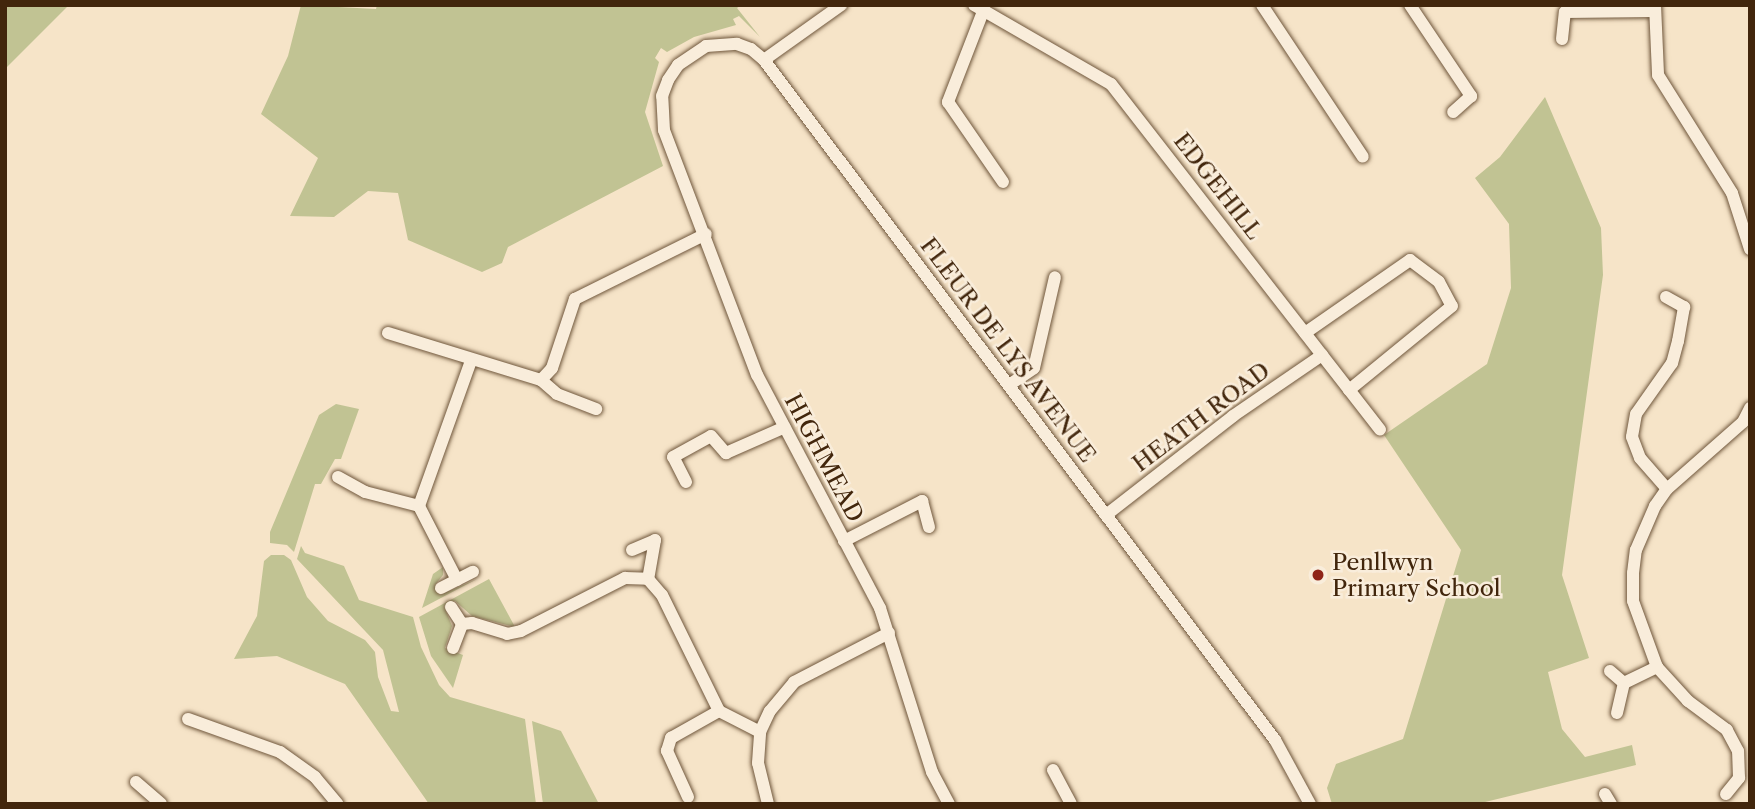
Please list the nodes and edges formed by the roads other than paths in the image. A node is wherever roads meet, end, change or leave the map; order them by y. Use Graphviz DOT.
graph roads {
  1 [pos="841,5"];
  2 [pos="1262,5"];
  3 [pos="1410,5"];
  4 [pos="979,7"];
  5 [pos="1655,8"];
  6 [pos="1562,39"];
  7 [pos="764,61"];
  8 [pos="1453,112"];
  9 [pos="664,130"];
  10 [pos="1363,157"];
  11 [pos="1003,181"];
  12 [pos="706,234"];
  13 [pos="1750,249"];
  14 [pos="1055,277"];
  15 [pos="1667,297"];
  16 [pos="388,333"];
  17 [pos="1305,333"];
  18 [pos="1322,355"];
  19 [pos="471,361"];
  20 [pos="541,380"];
  21 [pos="1009,385"];
  22 [pos="1349,390"];
  23 [pos="1750,408"];
  24 [pos="596,409"];
  25 [pos="1746,424"];
  26 [pos="785,427"];
  27 [pos="1380,430"];
  28 [pos="338,477"];
  29 [pos="686,482"];
  30 [pos="1667,489"];
  31 [pos="419,506"];
  32 [pos="1106,515"];
  33 [pos="929,527"];
  34 [pos="844,541"];
  35 [pos="632,551"];
  36 [pos="473,572"];
  37 [pos="648,579"];
  38 [pos="457,580"];
  39 [pos="441,588"];
  40 [pos="451,607"];
  41 [pos="462,624"];
  42 [pos="889,634"];
  43 [pos="453,648"];
  44 [pos="1657,667"];
  45 [pos="1610,671"];
  46 [pos="1624,683"];
  47 [pos="719,712"];
  48 [pos="1617,713"];
  49 [pos="188,719"];
  50 [pos="760,732"];
  51 [pos="1053,770"];
  52 [pos="1744,780"];
  53 [pos="136,782"];
  54 [pos="1726,794"];
  55 [pos="688,797"];
  56 [pos="161,804"];
  57 [pos="338,804"];
  58 [pos="768,804"];
  59 [pos="949,804"];
  60 [pos="1071,804"];
  61 [pos="1310,804"];
  1 -- 7 [label="street"];
  2 -- 10 [label="street"];
  3 -- 8 [label="street"];
  4 -- 11 [label="street, EDGEHILL"];
  4 -- 17 [label="street, EDGEHILL"];
  5 -- 6 [label="street"];
  5 -- 13 [label="street"];
  7 -- 9 [label="street, FLEUR DE LYS AVENUE"];
  7 -- 21 [label="street, FLEUR DE LYS AVENUE"];
  9 -- 12 [label="street, HIGHMEAD"];
  12 -- 20 [label="street"];
  12 -- 26 [label="street, HIGHMEAD"];
  14 -- 21 [label="street"];
  15 -- 30 [label="street"];
  16 -- 19 [label="street"];
  17 -- 18 [label="street, EDGEHILL"];
  17 -- 22 [label="street"];
  18 -- 22 [label="street, EDGEHILL"];
  18 -- 32 [label="street, HEATH ROAD"];
  19 -- 20 [label="street"];
  19 -- 31 [label="street"];
  20 -- 24 [label="street"];
  21 -- 32 [label="street, FLEUR DE LYS AVENUE"];
  22 -- 27 [label="street, EDGEHILL"];
  23 -- 25 [label="street"];
  25 -- 30 [label="street"];
  26 -- 29 [label="street"];
  26 -- 34 [label="street, HIGHMEAD"];
  28 -- 31 [label="street"];
  30 -- 44 [label="street"];
  31 -- 38 [label="street"];
  32 -- 61 [label="street, FLEUR DE LYS AVENUE"];
  33 -- 34 [label="street"];
  34 -- 42 [label="street, HIGHMEAD"];
  35 -- 37 [label="street"];
  36 -- 38 [label="street"];
  37 -- 41 [label="street"];
  37 -- 47 [label="street"];
  38 -- 39 [label="street"];
  40 -- 41 [label="street"];
  41 -- 43 [label="street"];
  42 -- 50 [label="street"];
  42 -- 59 [label="street, HIGHMEAD"];
  44 -- 46 [label="street"];
  44 -- 52 [label="street"];
  45 -- 46 [label="street"];
  46 -- 48 [label="street"];
  47 -- 50 [label="street"];
  47 -- 55 [label="street"];
  49 -- 57 [label="street"];
  50 -- 58 [label="street"];
  51 -- 60 [label="street"];
  52 -- 54 [label="street"];
  53 -- 56 [label="street"];
}
